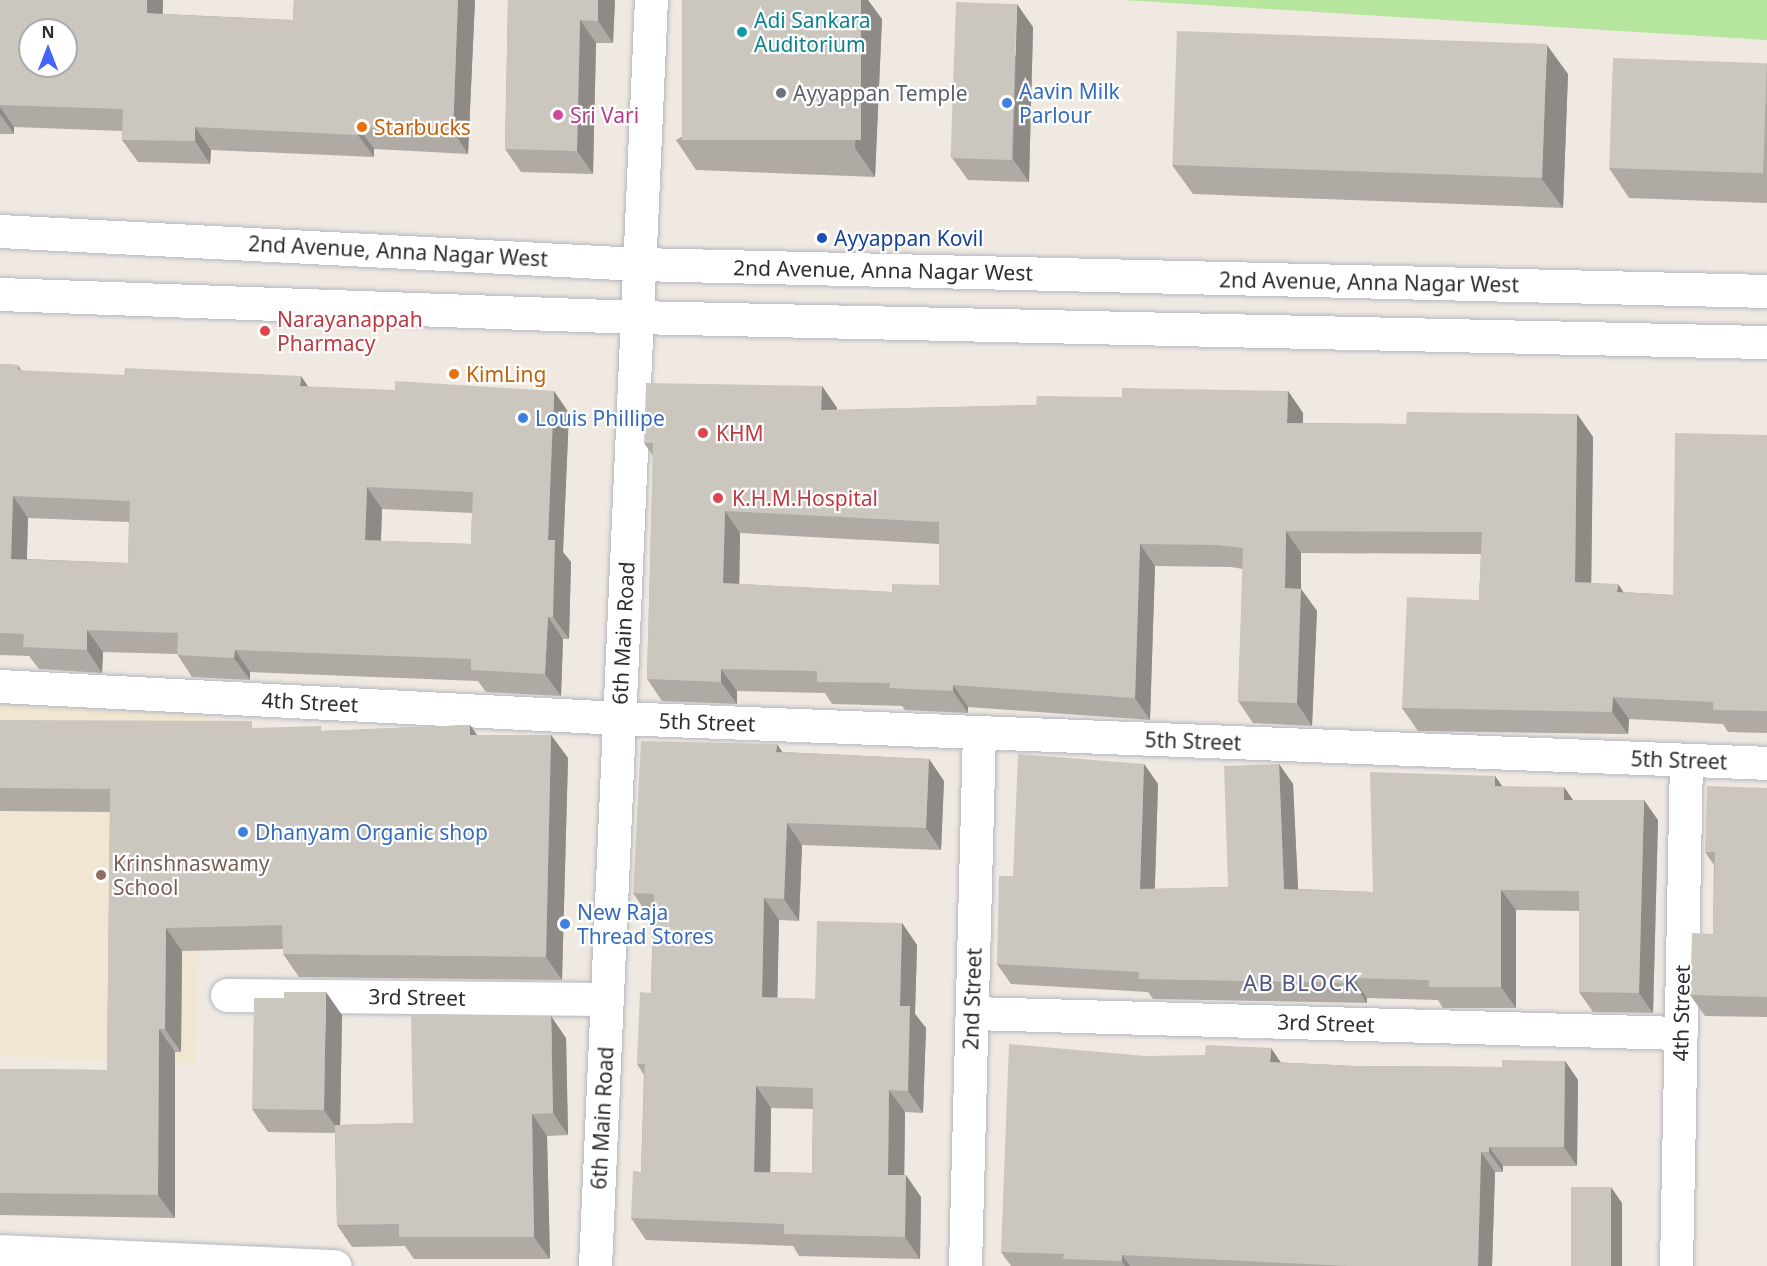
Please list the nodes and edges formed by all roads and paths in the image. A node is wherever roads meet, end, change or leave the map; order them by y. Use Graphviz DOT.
graph roads {
  1 [pos="651,0"];
  2 [pos="0,231"];
  3 [pos="639,264"];
  4 [pos="1767,291"];
  5 [pos="0,294"];
  6 [pos="635,317"];
  7 [pos="1767,342"];
  8 [pos="0,686"];
  9 [pos="619,718"];
  10 [pos="980,733"];
  11 [pos="1686,760"];
  12 [pos="1767,763"];
  13 [pos="227,995"];
  14 [pos="607,999"];
  15 [pos="972,1013"];
  16 [pos="1681,1033"];
  17 [pos="0,1251"];
  18 [pos="335,1266"];
  19 [pos="596,1266"];
  20 [pos="965,1266"];
  21 [pos="1676,1266"];
  1 -- 3 [label="street, 6th Main Road"];
  2 -- 3 [label="street, 2nd Avenue, Anna Nagar West"];
  3 -- 4 [label="street, 2nd Avenue, Anna Nagar West"];
  3 -- 6 [label="street, 6th Main Road"];
  5 -- 6 [label="street"];
  6 -- 7 [label="street"];
  6 -- 9 [label="street, 6th Main Road"];
  8 -- 9 [label="street, 4th Street"];
  9 -- 10 [label="street, 5th Street"];
  9 -- 14 [label="street, 6th Main Road"];
  10 -- 11 [label="street, 5th Street"];
  10 -- 15 [label="street, 2nd Street"];
  11 -- 12 [label="street, 5th Street"];
  11 -- 16 [label="street, 4th Street"];
  13 -- 14 [label="street, 3rd Street"];
  14 -- 19 [label="street, 6th Main Road"];
  15 -- 16 [label="street, 3rd Street"];
  15 -- 20 [label="street, 2nd Street"];
  16 -- 21 [label="street, 4th Street"];
  17 -- 18 [label="street"];
}
